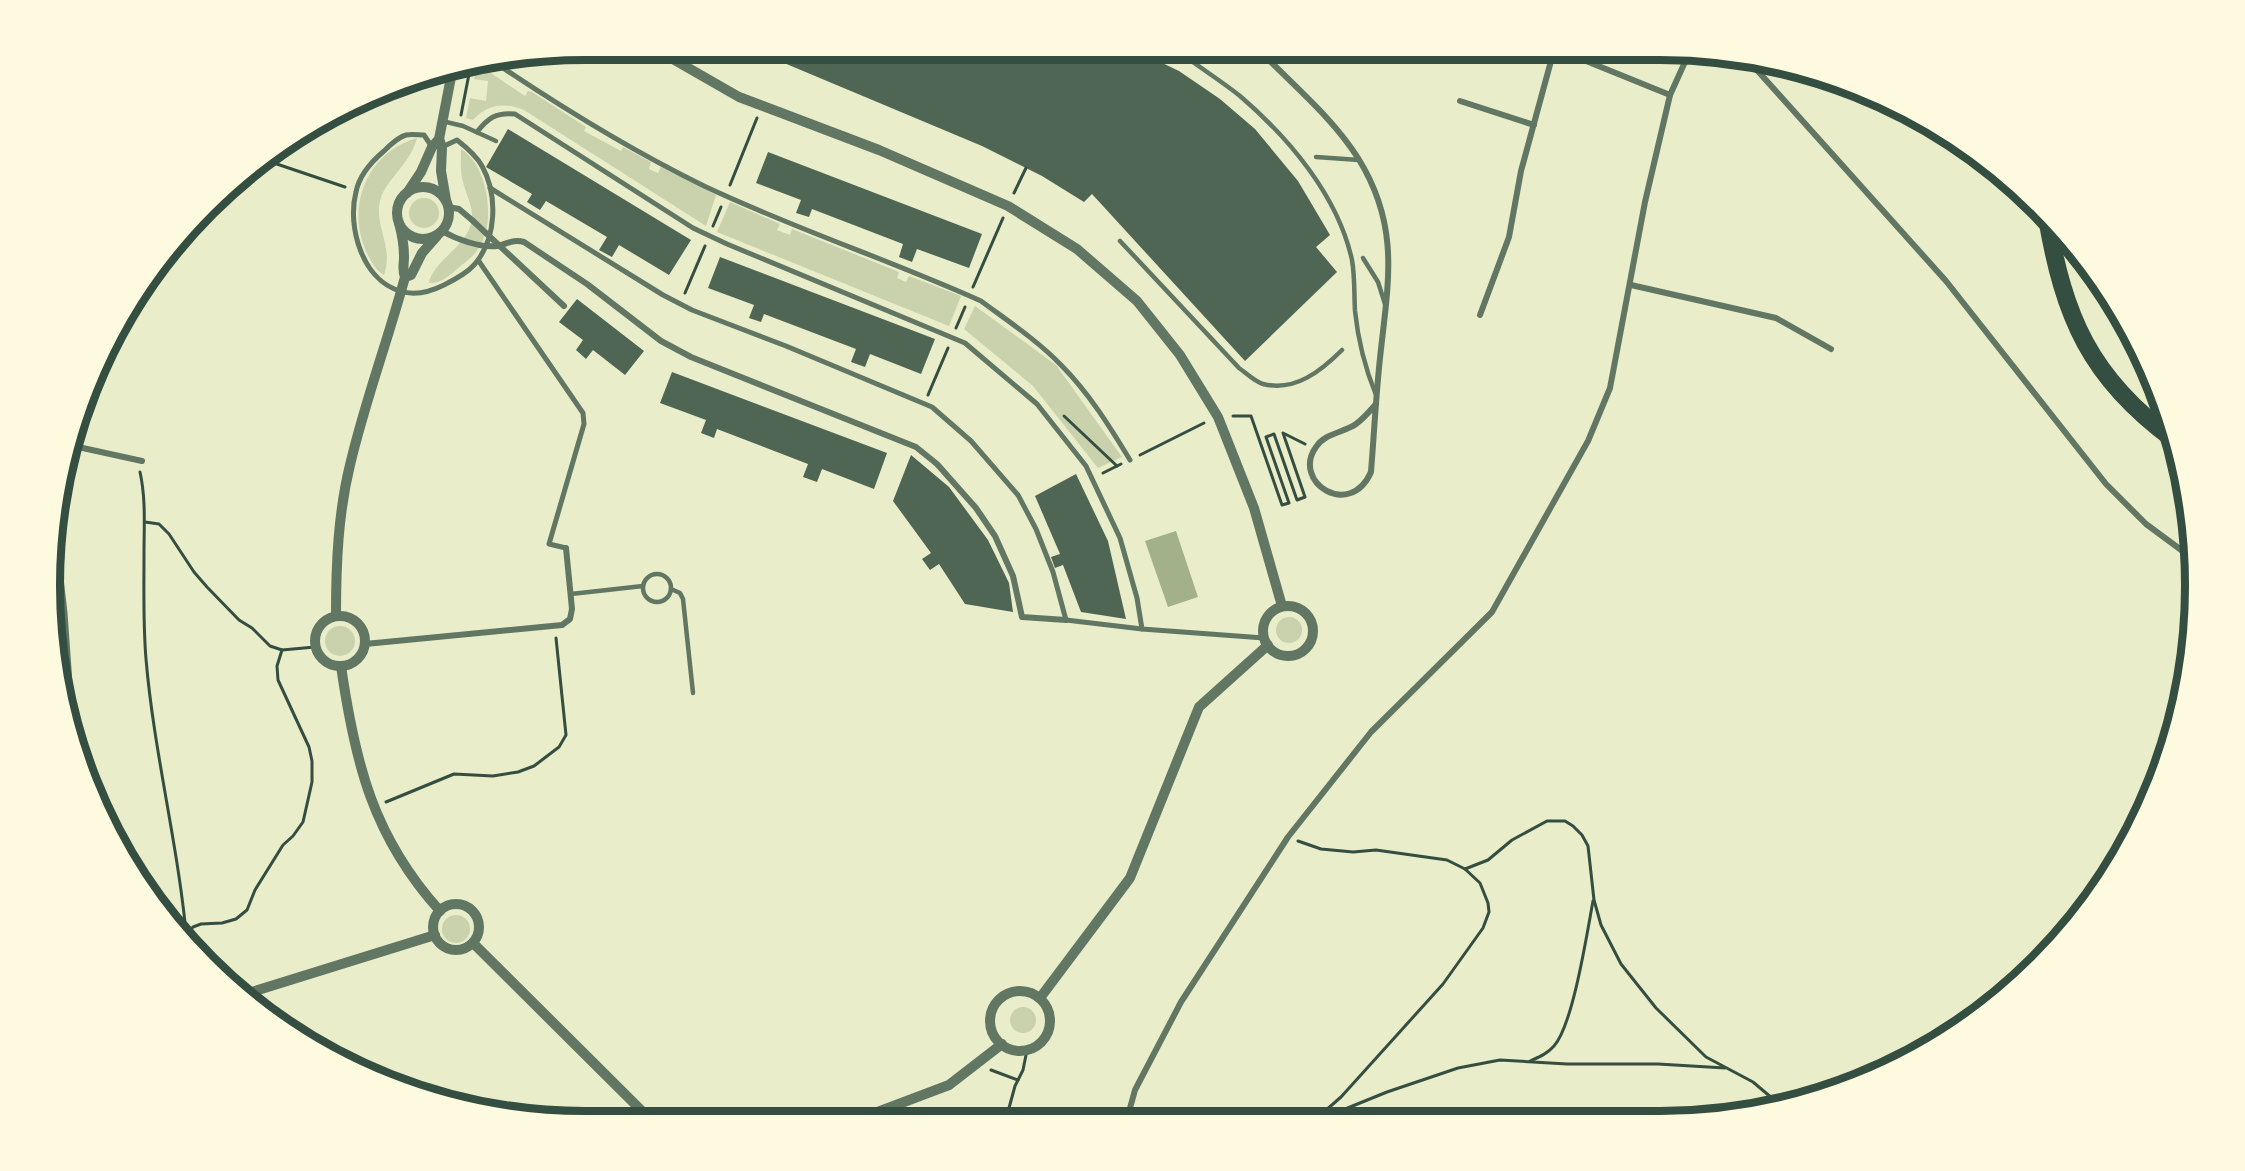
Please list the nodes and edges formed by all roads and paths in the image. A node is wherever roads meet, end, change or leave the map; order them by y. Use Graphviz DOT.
graph roads {
  1 [pos="674,60"];
  2 [pos="1191,60"];
  3 [pos="1269,60"];
  4 [pos="1552,60"];
  5 [pos="1582,60"];
  6 [pos="1686,61"];
  7 [pos="501,67"];
  8 [pos="1756,69"];
  9 [pos="469,73"];
  10 [pos="451,78"];
  11 [pos="1670,95"];
  12 [pos="1460,101"];
  13 [pos="442,121"];
  14 [pos="458,125"];
  15 [pos="1534,125"];
  16 [pos="753,128"];
  17 [pos="477,132"];
  18 [pos="496,141"];
  19 [pos="438,144"];
  20 [pos="1316,157"];
  21 [pos="1359,160"];
  22 [pos="274,163"];
  23 [pos="344,187"];
  24 [pos="490,188"];
  25 [pos="406,193"];
  26 [pos="726,195"];
  27 [pos="448,205"];
  28 [pos="399,223"];
  29 [pos="997,231"];
  30 [pos="441,232"];
  31 [pos="2050,233"];
  32 [pos="489,236"];
  33 [pos="1120,241"];
  34 [pos="485,246"];
  35 [pos="500,246"];
  36 [pos="1363,258"];
  37 [pos="478,260"];
  38 [pos="698,262"];
  39 [pos="405,277"];
  40 [pos="1631,285"];
  41 [pos="401,292"];
  42 [pos="970,296"];
  43 [pos="681,304"];
  44 [pos="1386,305"];
  45 [pos="564,306"];
  46 [pos="1480,315"];
  47 [pos="956,329"];
  48 [pos="1831,349"];
  49 [pos="1342,350"];
  50 [pos="942,361"];
  51 [pos="1377,396"];
  52 [pos="924,404"];
  53 [pos="1376,404"];
  54 [pos="1056,409"];
  55 [pos="1218,417"];
  56 [pos="2160,428"];
  57 [pos="79,446"];
  58 [pos="1314,449"];
  59 [pos="1146,452"];
  60 [pos="142,460"];
  61 [pos="1130,460"];
  62 [pos="1117,466"];
  63 [pos="145,522"];
  64 [pos="566,548"];
  65 [pos="2184,552"];
  66 [pos="60,576"];
  67 [pos="643,586"];
  68 [pos="670,589"];
  69 [pos="571,594"];
  70 [pos="1282,606"];
  71 [pos="336,615"];
  72 [pos="1066,620"];
  73 [pos="555,626"];
  74 [pos="1142,629"];
  75 [pos="1266,642"];
  76 [pos="365,644"];
  77 [pos="315,647"];
  78 [pos="282,650"];
  79 [pos="341,666"];
  80 [pos="71,690"];
  81 [pos="693,693"];
  82 [pos="373,807"];
  83 [pos="1288,837"];
  84 [pos="1465,869"];
  85 [pos="1594,900"];
  86 [pos="440,911"];
  87 [pos="185,925"];
  88 [pos="189,931"];
  89 [pos="435,935"];
  90 [pos="473,943"];
  91 [pos="253,992"];
  92 [pos="1040,998"];
  93 [pos="1002,1044"];
  94 [pos="1027,1050"];
  95 [pos="980,1061"];
  96 [pos="1528,1062"];
  97 [pos="1726,1068"];
  98 [pos="1018,1080"];
  99 [pos="1772,1099"];
  100 [pos="642,1111"];
  101 [pos="880,1111"];
  102 [pos="1008,1111"];
  103 [pos="1129,1111"];
  104 [pos="1325,1111"];
  105 [pos="1340,1111"];
  1 -- 55 [label="street"];
  2 -- 51 [label="lane"];
  3 -- 21 [label="street"];
  4 -- 15 [label="street"];
  5 -- 11 [label="street"];
  6 -- 11 [label="street"];
  7 -- 26 [label="street"];
  8 -- 65 [label="street"];
  9 -- 14 [label="path"];
  10 -- 13 [label="street"];
  11 -- 40 [label="street"];
  12 -- 15 [label="street"];
  13 -- 14 [label="lane"];
  13 -- 19 [label="street"];
  14 -- 17 [label="lane"];
  15 -- 46 [label="street"];
  16 -- 26 [label="path"];
  17 -- 18 [label="lane"];
  17 -- 74 [label="street"];
  19 -- 24 [label="street"];
  19 -- 25 [label="street"];
  19 -- 27 [label="street"];
  19 -- 41 [label="street"];
  20 -- 21 [label="lane"];
  21 -- 44 [label="street"];
  22 -- 23 [label="path"];
  24 -- 32 [label="street"];
  24 -- 43 [label="street"];
  25 -- 27 [label="street"];
  25 -- 28 [label="street"];
  26 -- 42 [label="street"];
  27 -- 30 [label="street"];
  27 -- 32 [label="street"];
  28 -- 30 [label="street"];
  28 -- 39 [label="street"];
  29 -- 42 [label="path"];
  30 -- 34 [label="street"];
  30 -- 39 [label="street"];
  31 -- 56 [label="highway"];
  32 -- 34 [label="street"];
  32 -- 35 [label="street"];
  33 -- 49 [label="lane"];
  34 -- 35 [label="street"];
  34 -- 37 [label="street"];
  35 -- 45 [label="street"];
  35 -- 72 [label="street"];
  36 -- 44 [label="lane"];
  37 -- 41 [label="street"];
  37 -- 64 [label="street"];
  38 -- 43 [label="path"];
  39 -- 41 [label="street"];
  40 -- 48 [label="street"];
  40 -- 83 [label="street"];
  41 -- 71 [label="street"];
  42 -- 47 [label="path"];
  42 -- 61 [label="street"];
  43 -- 52 [label="street"];
  44 -- 51 [label="street"];
  50 -- 52 [label="path"];
  51 -- 53 [label="street"];
  52 -- 72 [label="street"];
  53 -- 58 [label="street"];
  53 -- 58 [label="street"];
  54 -- 62 [label="path"];
  55 -- 58 [label="path"];
  55 -- 59 [label="path"];
  55 -- 70 [label="street"];
  57 -- 60 [label="street"];
  60 -- 63 [label="path"];
  63 -- 78 [label="path"];
  63 -- 87 [label="path"];
  64 -- 69 [label="street"];
  66 -- 80 [label="street"];
  67 -- 68 [label="lane"];
  67 -- 68 [label="lane"];
  67 -- 69 [label="lane"];
  68 -- 81 [label="lane"];
  69 -- 73 [label="street"];
  70 -- 75 [label="street"];
  70 -- 75 [label="street"];
  71 -- 76 [label="street"];
  71 -- 77 [label="street"];
  72 -- 74 [label="street"];
  73 -- 76 [label="street"];
  73 -- 82 [label="path"];
  74 -- 75 [label="street"];
  75 -- 92 [label="street"];
  76 -- 79 [label="street"];
  77 -- 78 [label="path"];
  77 -- 79 [label="street"];
  78 -- 88 [label="path"];
  79 -- 82 [label="street"];
  82 -- 86 [label="street"];
  83 -- 84 [label="path"];
  83 -- 103 [label="street"];
  84 -- 85 [label="path"];
  84 -- 104 [label="path"];
  85 -- 96 [label="path"];
  85 -- 97 [label="path"];
  86 -- 89 [label="street"];
  86 -- 90 [label="street"];
  89 -- 90 [label="street"];
  89 -- 91 [label="street"];
  90 -- 100 [label="street"];
  92 -- 93 [label="street"];
  92 -- 94 [label="street"];
  93 -- 94 [label="street"];
  93 -- 95 [label="street"];
  94 -- 98 [label="path"];
  95 -- 98 [label="path"];
  95 -- 101 [label="street"];
  96 -- 97 [label="path"];
  96 -- 105 [label="path"];
  97 -- 99 [label="path"];
  98 -- 102 [label="path"];
}
